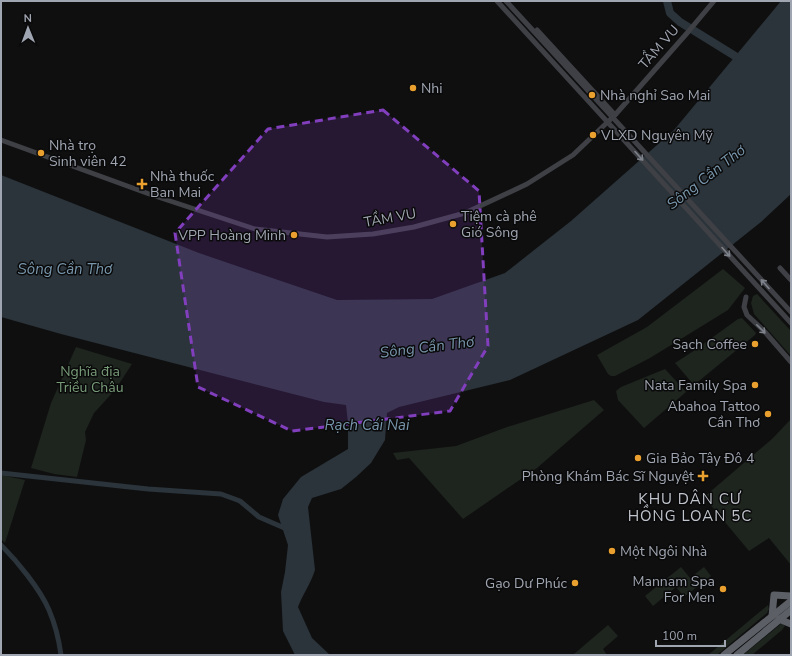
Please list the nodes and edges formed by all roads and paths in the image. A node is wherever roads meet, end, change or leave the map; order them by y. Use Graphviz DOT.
graph roads {
  1 [pos="506,1"];
  2 [pos="510,1"];
  3 [pos="714,1"];
  4 [pos="497,2"];
  5 [pos="616,115"];
  6 [pos="606,124"];
  7 [pos="1,140"];
  8 [pos="780,268"];
  9 [pos="791,280"];
  10 [pos="746,297"];
  11 [pos="791,312"];
  12 [pos="791,323"];
  13 [pos="791,362"];
  14 [pos="791,596"];
  15 [pos="791,601"];
  16 [pos="791,610"];
  17 [pos="772,616"];
  18 [pos="779,619"];
  19 [pos="791,624"];
  20 [pos="724,655"];
  21 [pos="737,655"];
  11 -- 1 [label="main road, one-way"];
  2 -- 5 [label="main road"];
  3 -- 5 [label="main road, TẦM VU"];
  4 -- 6 [label="main road"];
  4 -- 12 [label="main road, one-way"];
  5 -- 6 [label="main road, TẦM VU"];
  6 -- 7 [label="main road, TẦM VU"];
  8 -- 9 [label="main road"];
  10 -- 13 [label="main road, one-way"];
  14 -- 17 [label="highway"];
  15 -- 17 [label="highway"];
  16 -- 18 [label="highway"];
  17 -- 20 [label="highway"];
  18 -- 19 [label="highway"];
  18 -- 21 [label="highway"];
}
